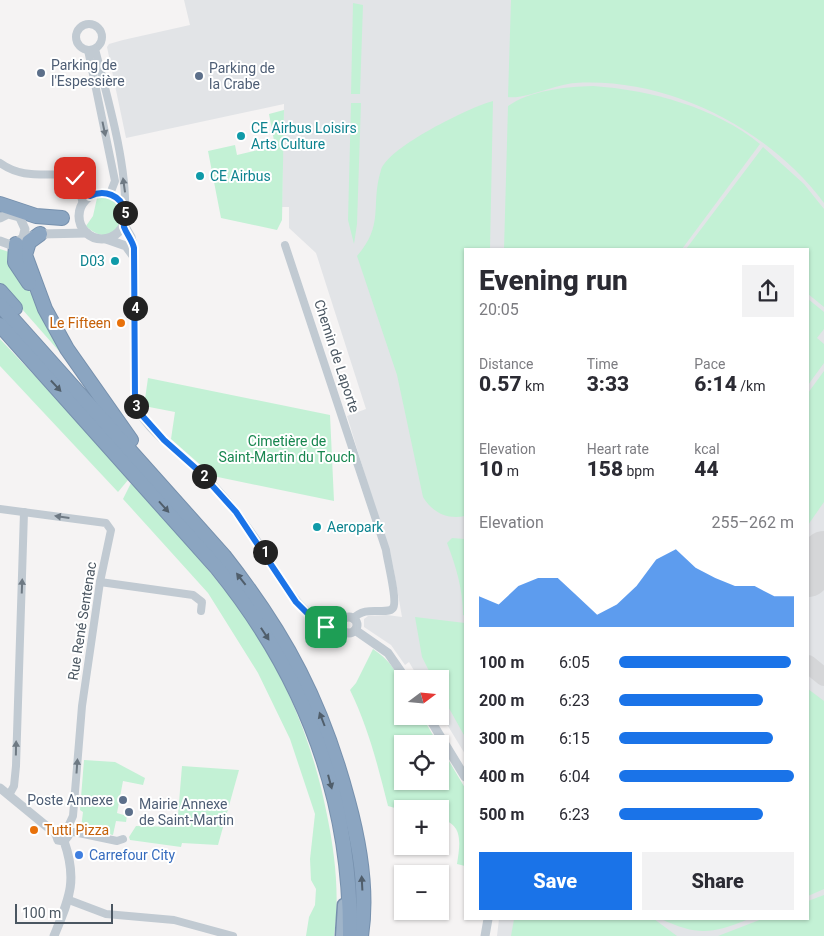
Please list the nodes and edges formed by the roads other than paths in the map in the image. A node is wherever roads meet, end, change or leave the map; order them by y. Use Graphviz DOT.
graph roads {
  1 [pos="0,162"];
  2 [pos="62,174"];
  3 [pos="110,194"];
  4 [pos="90,196"];
  5 [pos="81,207"];
  6 [pos="125,211"];
  7 [pos="6,213"];
  8 [pos="62,218"];
  9 [pos="124,225"];
  10 [pos="87,233"];
  11 [pos="40,234"];
  12 [pos="106,239"];
  13 [pos="0,241"];
  14 [pos="19,241"];
  15 [pos="285,245"];
  16 [pos="134,257"];
  17 [pos="0,291"];
  18 [pos="0,304"];
  19 [pos="45,309"];
  20 [pos="0,325"];
  21 [pos="131,440"];
  22 [pos="0,509"];
  23 [pos="184,510"];
  24 [pos="24,512"];
  25 [pos="100,582"];
  26 [pos="201,612"];
  27 [pos="353,619"];
  28 [pos="342,626"];
  29 [pos="356,630"];
  30 [pos="400,670"];
  31 [pos="433,725"];
  32 [pos="464,775"];
  33 [pos="0,788"];
  34 [pos="8,795"];
  35 [pos="66,835"];
  36 [pos="123,839"];
  37 [pos="346,875"];
  38 [pos="69,900"];
  39 [pos="488,920"];
  40 [pos="54,936"];
  41 [pos="233,936"];
  42 [pos="342,936"];
  43 [pos="350,936"];
  44 [pos="363,936"];
  45 [pos="485,936"];
  1 -- 2 [label="street"];
  2 -- 4 [label="street"];
  2 -- 5 [label="street"];
  3 -- 4 [label="street"];
  3 -- 6 [label="street"];
  6 -- 3 [label="street, one-way"];
  4 -- 5 [label="street"];
  5 -- 8 [label="street"];
  5 -- 10 [label="street"];
  6 -- 9 [label="street"];
  7 -- 8 [label="highway"];
  7 -- 8 [label="street"];
  7 -- 14 [label="street"];
  9 -- 12 [label="street"];
  9 -- 16 [label="street"];
  10 -- 11 [label="street"];
  10 -- 12 [label="street"];
  11 -- 14 [label="street"];
  11 -- 19 [label="highway"];
  12 -- 16 [label="street"];
  13 -- 14 [label="street"];
  14 -- 19 [label="highway"];
  15 -- 27 [label="street, Chemin de Laporte"];
  16 -- 28 [label="street"];
  17 -- 21 [label="highway"];
  18 -- 23 [label="highway"];
  19 -- 21 [label="highway"];
  20 -- 37 [label="highway, one-way"];
  21 -- 23 [label="highway"];
  22 -- 24 [label="street, Rue René Sentenac"];
  44 -- 23 [label="highway, one-way"];
  25 -- 24 [label="street, Rue René Sentenac, one-way"];
  34 -- 24 [label="street, one-way"];
  25 -- 26 [label="street"];
  35 -- 25 [label="street, Rue René Sentenac, one-way"];
  27 -- 28 [label="street, Chemin de Laporte"];
  27 -- 29 [label="street"];
  28 -- 29 [label="street"];
  29 -- 30 [label="street"];
  31 -- 32 [label="street"];
  33 -- 34 [label="street"];
  34 -- 35 [label="street"];
  35 -- 36 [label="street"];
  35 -- 38 [label="street"];
  37 -- 42 [label="highway"];
  37 -- 43 [label="highway"];
  38 -- 40 [label="street"];
  38 -- 41 [label="street"];
  39 -- 45 [label="street"];
}
